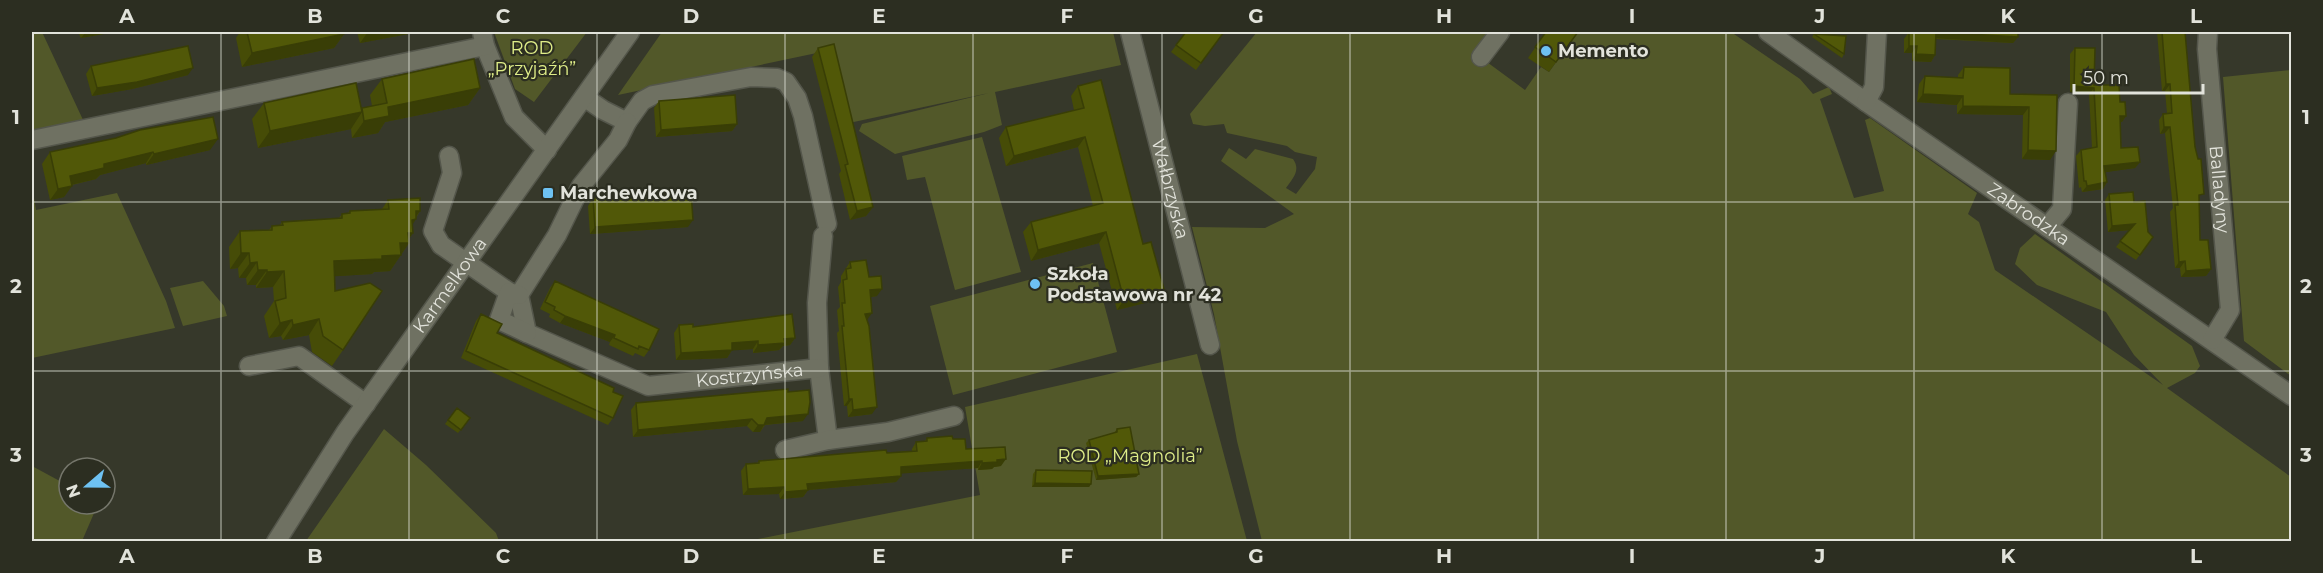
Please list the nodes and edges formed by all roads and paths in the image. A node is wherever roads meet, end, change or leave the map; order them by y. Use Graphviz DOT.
graph roads {
  1 [pos="630,32"];
  2 [pos="1130,32"];
  3 [pos="1500,32"];
  4 [pos="1768,32"];
  5 [pos="1877,32"];
  6 [pos="2208,32"];
  7 [pos="484,39"];
  8 [pos="1482,57"];
  9 [pos="584,97"];
  10 [pos="1866,102"];
  11 [pos="2068,103"];
  12 [pos="627,122"];
  13 [pos="32,140"];
  14 [pos="547,150"];
  15 [pos="449,156"];
  16 [pos="2047,227"];
  17 [pos="472,266"];
  18 [pos="514,293"];
  19 [pos="527,333"];
  20 [pos="2211,340"];
  21 [pos="1210,345"];
  22 [pos="249,366"];
  23 [pos="819,369"];
  24 [pos="2292,396"];
  25 [pos="366,404"];
  26 [pos="954,416"];
  27 [pos="828,440"];
  28 [pos="785,450"];
  29 [pos="276,542"];
  1 -- 9 [label="street, Karmelkowa"];
  2 -- 21 [label="street, Wałbrzyska"];
  3 -- 8 [label="street"];
  4 -- 10 [label="street, Zabrodzka"];
  5 -- 10 [label="street"];
  6 -- 20 [label="street, Balladyny"];
  7 -- 13 [label="street"];
  7 -- 14 [label="street"];
  9 -- 12 [label="street"];
  9 -- 14 [label="street, Karmelkowa"];
  10 -- 16 [label="street, Zabrodzka"];
  11 -- 16 [label="street"];
  12 -- 18 [label="street"];
  12 -- 23 [label="street"];
  14 -- 17 [label="street, Karmelkowa"];
  15 -- 17 [label="street"];
  16 -- 20 [label="street, Zabrodzka"];
  17 -- 18 [label="street"];
  17 -- 25 [label="street, Karmelkowa"];
  18 -- 19 [label="street"];
  18 -- 19 [label="street, Kostrzyńska"];
  19 -- 23 [label="street, Kostrzyńska"];
  20 -- 24 [label="street, Zabrodzka"];
  22 -- 25 [label="street"];
  23 -- 27 [label="street, Kostrzyńska"];
  25 -- 29 [label="street, Karmelkowa"];
  26 -- 27 [label="street"];
  27 -- 28 [label="street"];
}
